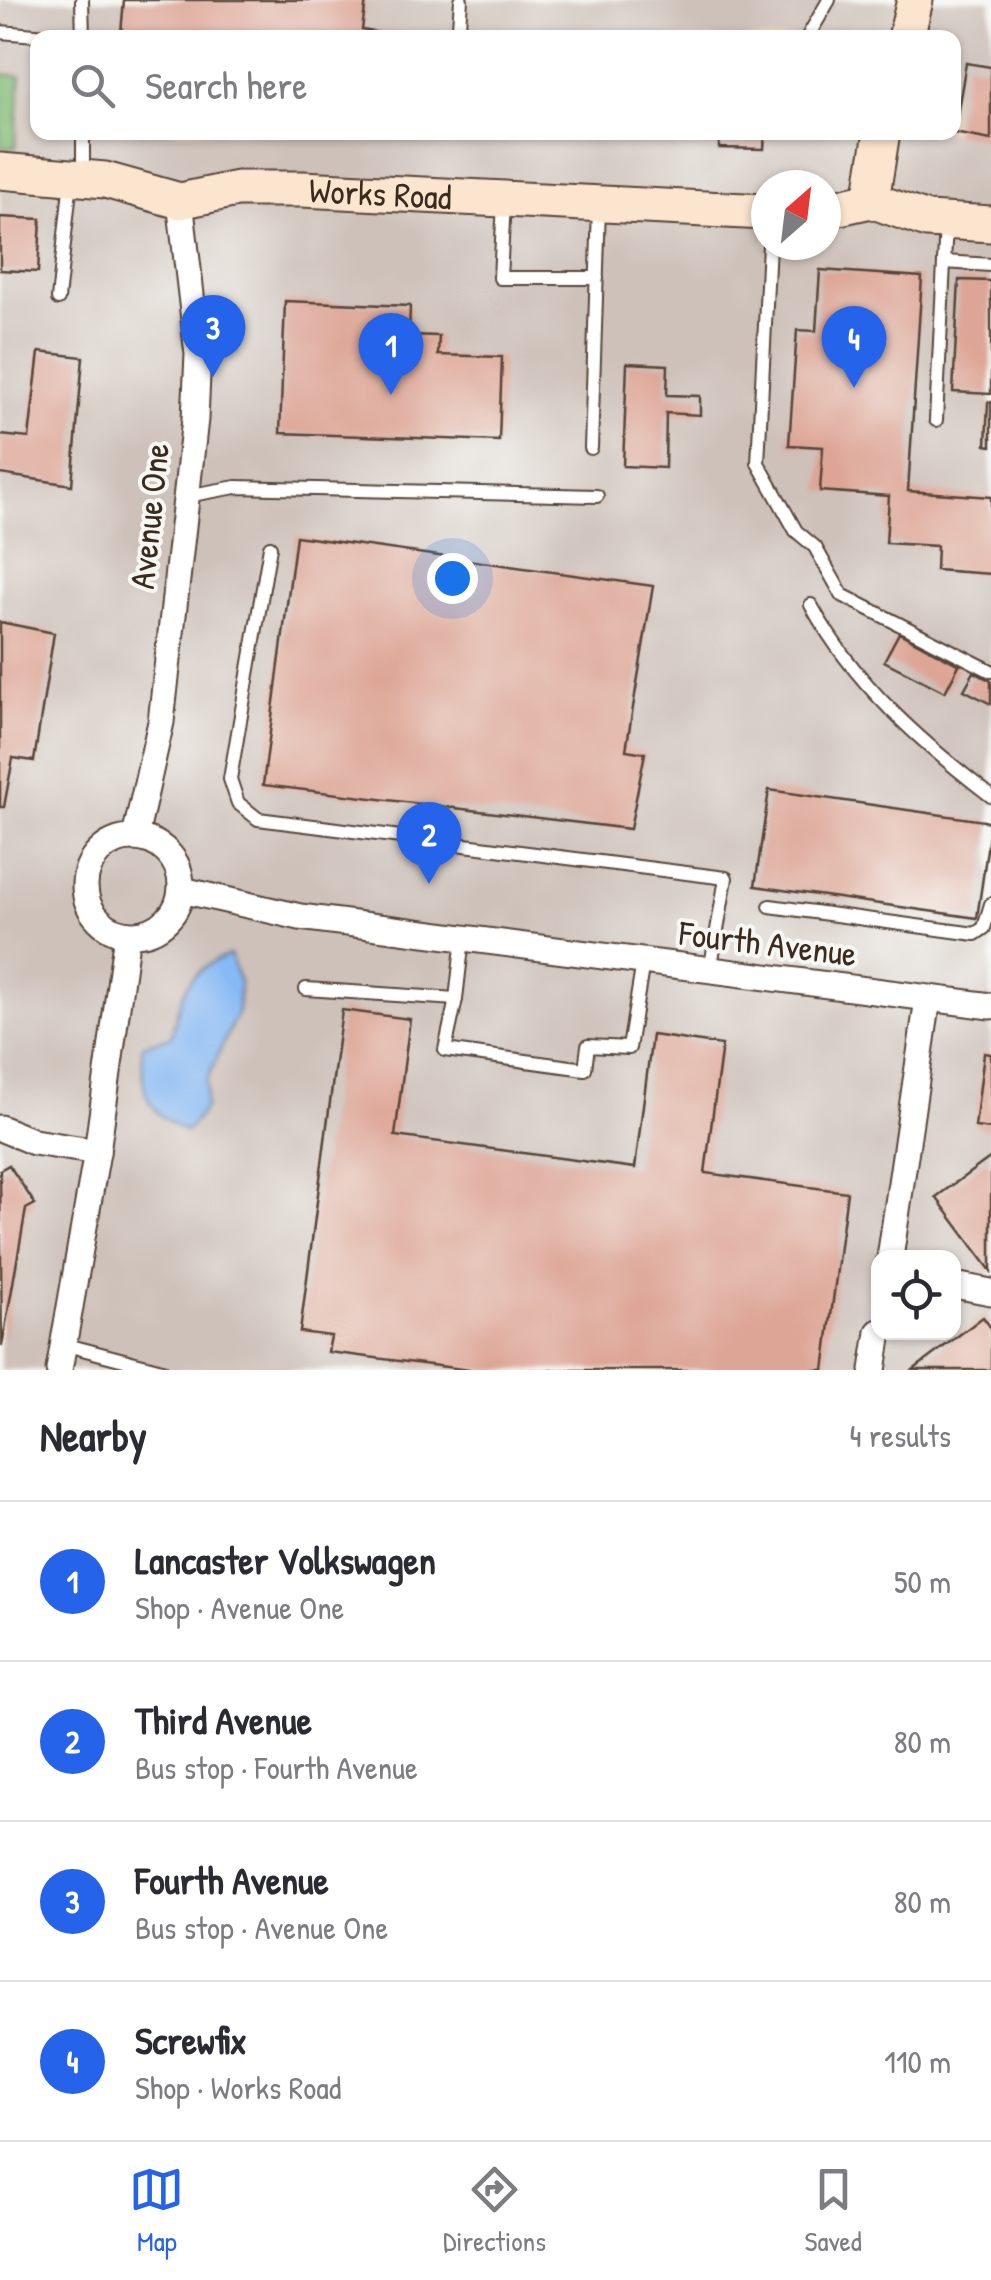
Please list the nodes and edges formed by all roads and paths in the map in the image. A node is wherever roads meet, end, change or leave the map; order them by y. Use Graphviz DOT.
graph roads {
  1 [pos="82,0"];
  2 [pos="460,0"];
  3 [pos="829,0"];
  4 [pos="915,0"];
  5 [pos="459,26"];
  6 [pos="83,30"];
  7 [pos="812,30"];
  8 [pos="908,30"];
  9 [pos="0,32"];
  10 [pos="30,35"];
  11 [pos="82,140"];
  12 [pos="881,140"];
  13 [pos="0,172"];
  14 [pos="77,178"];
  15 [pos="504,200"];
  16 [pos="871,200"];
  17 [pos="180,201"];
  18 [pos="599,204"];
  19 [pos="841,207"];
  20 [pos="751,211"];
  21 [pos="946,222"];
  22 [pos="991,224"];
  23 [pos="768,260"];
  24 [pos="944,262"];
  25 [pos="991,264"];
  26 [pos="597,278"];
  27 [pos="58,299"];
  28 [pos="936,420"];
  29 [pos="591,448"];
  30 [pos="186,496"];
  31 [pos="597,496"];
  32 [pos="270,547"];
  33 [pos="811,606"];
  34 [pos="991,670"];
  35 [pos="991,796"];
  36 [pos="136,837"];
  37 [pos="182,890"];
  38 [pos="991,904"];
  39 [pos="770,906"];
  40 [pos="127,934"];
  41 [pos="463,938"];
  42 [pos="643,962"];
  43 [pos="710,970"];
  44 [pos="306,989"];
  45 [pos="928,999"];
  46 [pos="456,1000"];
  47 [pos="991,1006"];
  48 [pos="0,1128"];
  49 [pos="98,1152"];
  50 [pos="891,1250"];
  51 [pos="961,1287"];
  52 [pos="991,1292"];
  53 [pos="878,1340"];
  54 [pos="64,1344"];
  55 [pos="59,1370"];
  56 [pos="162,1370"];
  57 [pos="873,1370"];
  1 -- 6 [label="lane"];
  2 -- 5 [label="lane"];
  3 -- 7 [label="lane"];
  4 -- 8 [label="street"];
  9 -- 10 [label="lane"];
  11 -- 14 [label="lane"];
  12 -- 16 [label="street"];
  13 -- 14 [label="street, Works Road"];
  14 -- 17 [label="street, Works Road"];
  14 -- 27 [label="lane"];
  15 -- 17 [label="street, Works Road"];
  15 -- 18 [label="street, Works Road"];
  15 -- 26 [label="lane"];
  16 -- 19 [label="street"];
  16 -- 21 [label="street"];
  17 -- 30 [label="street, Avenue One"];
  18 -- 20 [label="street, Works Road"];
  18 -- 26 [label="lane"];
  21 -- 22 [label="street"];
  21 -- 24 [label="lane"];
  23 -- 34 [label="lane"];
  24 -- 25 [label="lane"];
  24 -- 28 [label="lane"];
  26 -- 29 [label="lane"];
  30 -- 31 [label="lane"];
  30 -- 36 [label="street, Avenue One"];
  32 -- 43 [label="lane"];
  33 -- 35 [label="lane"];
  36 -- 37 [label="street"];
  36 -- 40 [label="street"];
  37 -- 40 [label="street"];
  37 -- 41 [label="street, Fourth Avenue"];
  38 -- 39 [label="lane"];
  40 -- 49 [label="street"];
  41 -- 42 [label="street, Fourth Avenue"];
  41 -- 46 [label="lane"];
  42 -- 43 [label="street, Fourth Avenue"];
  42 -- 46 [label="lane"];
  43 -- 45 [label="street, Fourth Avenue"];
  44 -- 46 [label="lane"];
  45 -- 47 [label="street, Fourth Avenue"];
  45 -- 50 [label="street"];
  48 -- 49 [label="street"];
  49 -- 54 [label="street"];
  51 -- 52 [label="street"];
  53 -- 57 [label="street"];
  54 -- 55 [label="street"];
  54 -- 56 [label="lane"];
}
